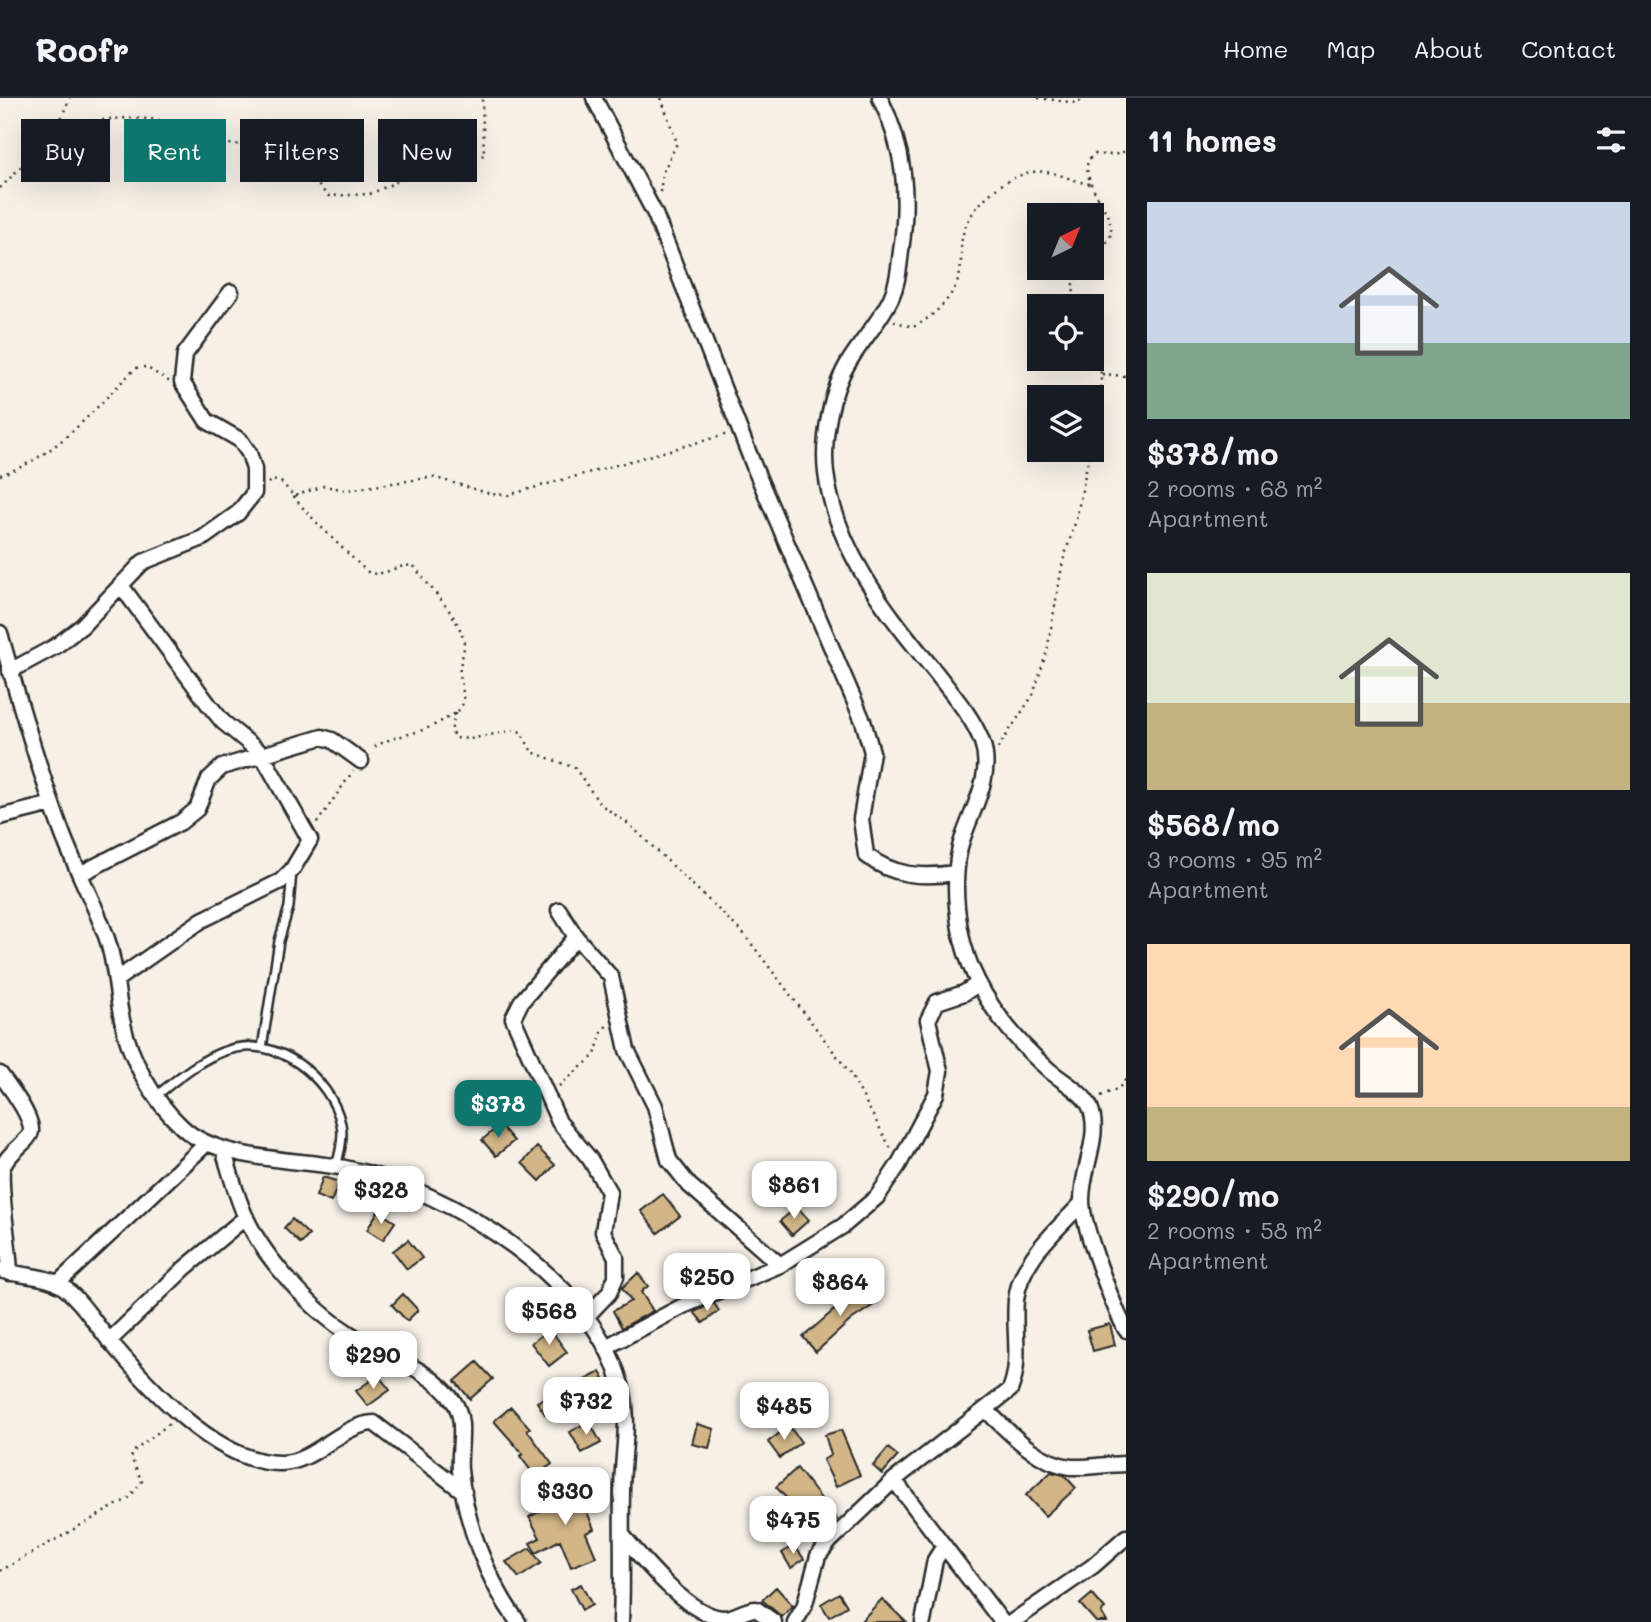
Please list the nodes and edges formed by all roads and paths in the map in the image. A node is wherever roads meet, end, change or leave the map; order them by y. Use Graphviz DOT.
graph roads {
  1 [pos="70,98"];
  2 [pos="482,98"];
  3 [pos="594,98"];
  4 [pos="661,98"];
  5 [pos="880,98"];
  6 [pos="1038,98"];
  7 [pos="1085,98"];
  8 [pos="60,119"];
  9 [pos="110,120"];
  10 [pos="1126,151"];
  11 [pos="21,167"];
  12 [pos="1090,184"];
  13 [pos="0,188"];
  14 [pos="1100,203"];
  15 [pos="1104,212"];
  16 [pos="655,214"];
  17 [pos="1104,244"];
  18 [pos="231,292"];
  19 [pos="882,314"];
  20 [pos="1102,371"];
  21 [pos="1102,374"];
  22 [pos="1126,376"];
  23 [pos="182,382"];
  24 [pos="1100,385"];
  25 [pos="740,431"];
  26 [pos="1088,462"];
  27 [pos="0,475"];
  28 [pos="254,493"];
  29 [pos="294,496"];
  30 [pos="122,587"];
  31 [pos="0,633"];
  32 [pos="5,676"];
  33 [pos="455,713"];
  34 [pos="261,753"];
  35 [pos="361,761"];
  36 [pos="986,765"];
  37 [pos="52,804"];
  38 [pos="0,817"];
  39 [pos="309,832"];
  40 [pos="292,870"];
  41 [pos="955,873"];
  42 [pos="80,874"];
  43 [pos="559,910"];
  44 [pos="576,937"];
  45 [pos="116,980"];
  46 [pos="978,984"];
  47 [pos="618,1012"];
  48 [pos="262,1048"];
  49 [pos="0,1074"];
  50 [pos="1126,1079"];
  51 [pos="544,1091"];
  52 [pos="156,1096"];
  53 [pos="1088,1102"];
  54 [pos="206,1144"];
  55 [pos="223,1149"];
  56 [pos="899,1164"];
  57 [pos="336,1167"];
  58 [pos="1081,1204"];
  59 [pos="246,1217"];
  60 [pos="780,1265"];
  61 [pos="5,1272"];
  62 [pos="57,1284"];
  63 [pos="1121,1310"];
  64 [pos="586,1317"];
  65 [pos="1126,1330"];
  66 [pos="109,1340"];
  67 [pos="606,1347"];
  68 [pos="986,1410"];
  69 [pos="180,1414"];
  70 [pos="1126,1464"];
  71 [pos="894,1480"];
  72 [pos="464,1492"];
  73 [pos="624,1536"];
  74 [pos="1126,1537"];
  75 [pos="944,1546"];
  76 [pos="0,1571"];
  77 [pos="518,1622"];
  78 [pos="621,1622"];
  79 [pos="774,1622"];
  80 [pos="795,1622"];
  81 [pos="923,1622"];
  82 [pos="1002,1622"];
  83 [pos="1012,1622"];
  1 -- 8 [label="path"];
  2 -- 9 [label="path"];
  3 -- 16 [label="street"];
  4 -- 16 [label="path"];
  5 -- 19 [label="street"];
  6 -- 7 [label="path"];
  10 -- 12 [label="path"];
  11 -- 13 [label="path"];
  12 -- 14 [label="path"];
  12 -- 19 [label="path"];
  15 -- 17 [label="path"];
  16 -- 25 [label="street"];
  18 -- 23 [label="street"];
  19 -- 36 [label="street"];
  20 -- 21 [label="path"];
  21 -- 22 [label="path"];
  21 -- 24 [label="path"];
  23 -- 27 [label="path"];
  23 -- 28 [label="street"];
  25 -- 29 [label="path"];
  25 -- 41 [label="street"];
  26 -- 36 [label="path"];
  28 -- 29 [label="path"];
  28 -- 30 [label="street"];
  29 -- 33 [label="path"];
  30 -- 32 [label="street"];
  30 -- 34 [label="street"];
  31 -- 32 [label="street"];
  32 -- 37 [label="street"];
  33 -- 35 [label="path"];
  33 -- 56 [label="path"];
  34 -- 35 [label="street"];
  34 -- 39 [label="street"];
  34 -- 42 [label="street"];
  35 -- 39 [label="path"];
  36 -- 41 [label="street"];
  37 -- 38 [label="street"];
  37 -- 42 [label="street"];
  39 -- 40 [label="street"];
  40 -- 45 [label="street"];
  40 -- 48 [label="lane"];
  41 -- 46 [label="street"];
  42 -- 45 [label="street"];
  43 -- 44 [label="street"];
  44 -- 47 [label="street"];
  44 -- 51 [label="street"];
  45 -- 52 [label="street"];
  46 -- 53 [label="street"];
  46 -- 56 [label="street"];
  47 -- 51 [label="path"];
  47 -- 60 [label="street"];
  48 -- 52 [label="lane"];
  48 -- 57 [label="lane"];
  49 -- 61 [label="street"];
  50 -- 53 [label="path"];
  51 -- 64 [label="street"];
  52 -- 54 [label="street"];
  53 -- 58 [label="street"];
  54 -- 55 [label="street"];
  54 -- 62 [label="street"];
  55 -- 57 [label="street"];
  55 -- 59 [label="street"];
  56 -- 60 [label="street"];
  57 -- 64 [label="street"];
  58 -- 63 [label="street"];
  58 -- 68 [label="street"];
  59 -- 66 [label="street"];
  59 -- 72 [label="street"];
  60 -- 67 [label="street"];
  61 -- 62 [label="street"];
  62 -- 66 [label="street"];
  63 -- 65 [label="street"];
  64 -- 67 [label="street"];
  66 -- 69 [label="street"];
  67 -- 73 [label="street"];
  68 -- 70 [label="street"];
  68 -- 71 [label="street"];
  69 -- 72 [label="street"];
  69 -- 76 [label="path"];
  71 -- 75 [label="street"];
  71 -- 80 [label="street"];
  72 -- 77 [label="street"];
  73 -- 78 [label="street"];
  73 -- 79 [label="street"];
  74 -- 83 [label="street"];
  75 -- 81 [label="street"];
  75 -- 82 [label="street"];
}
